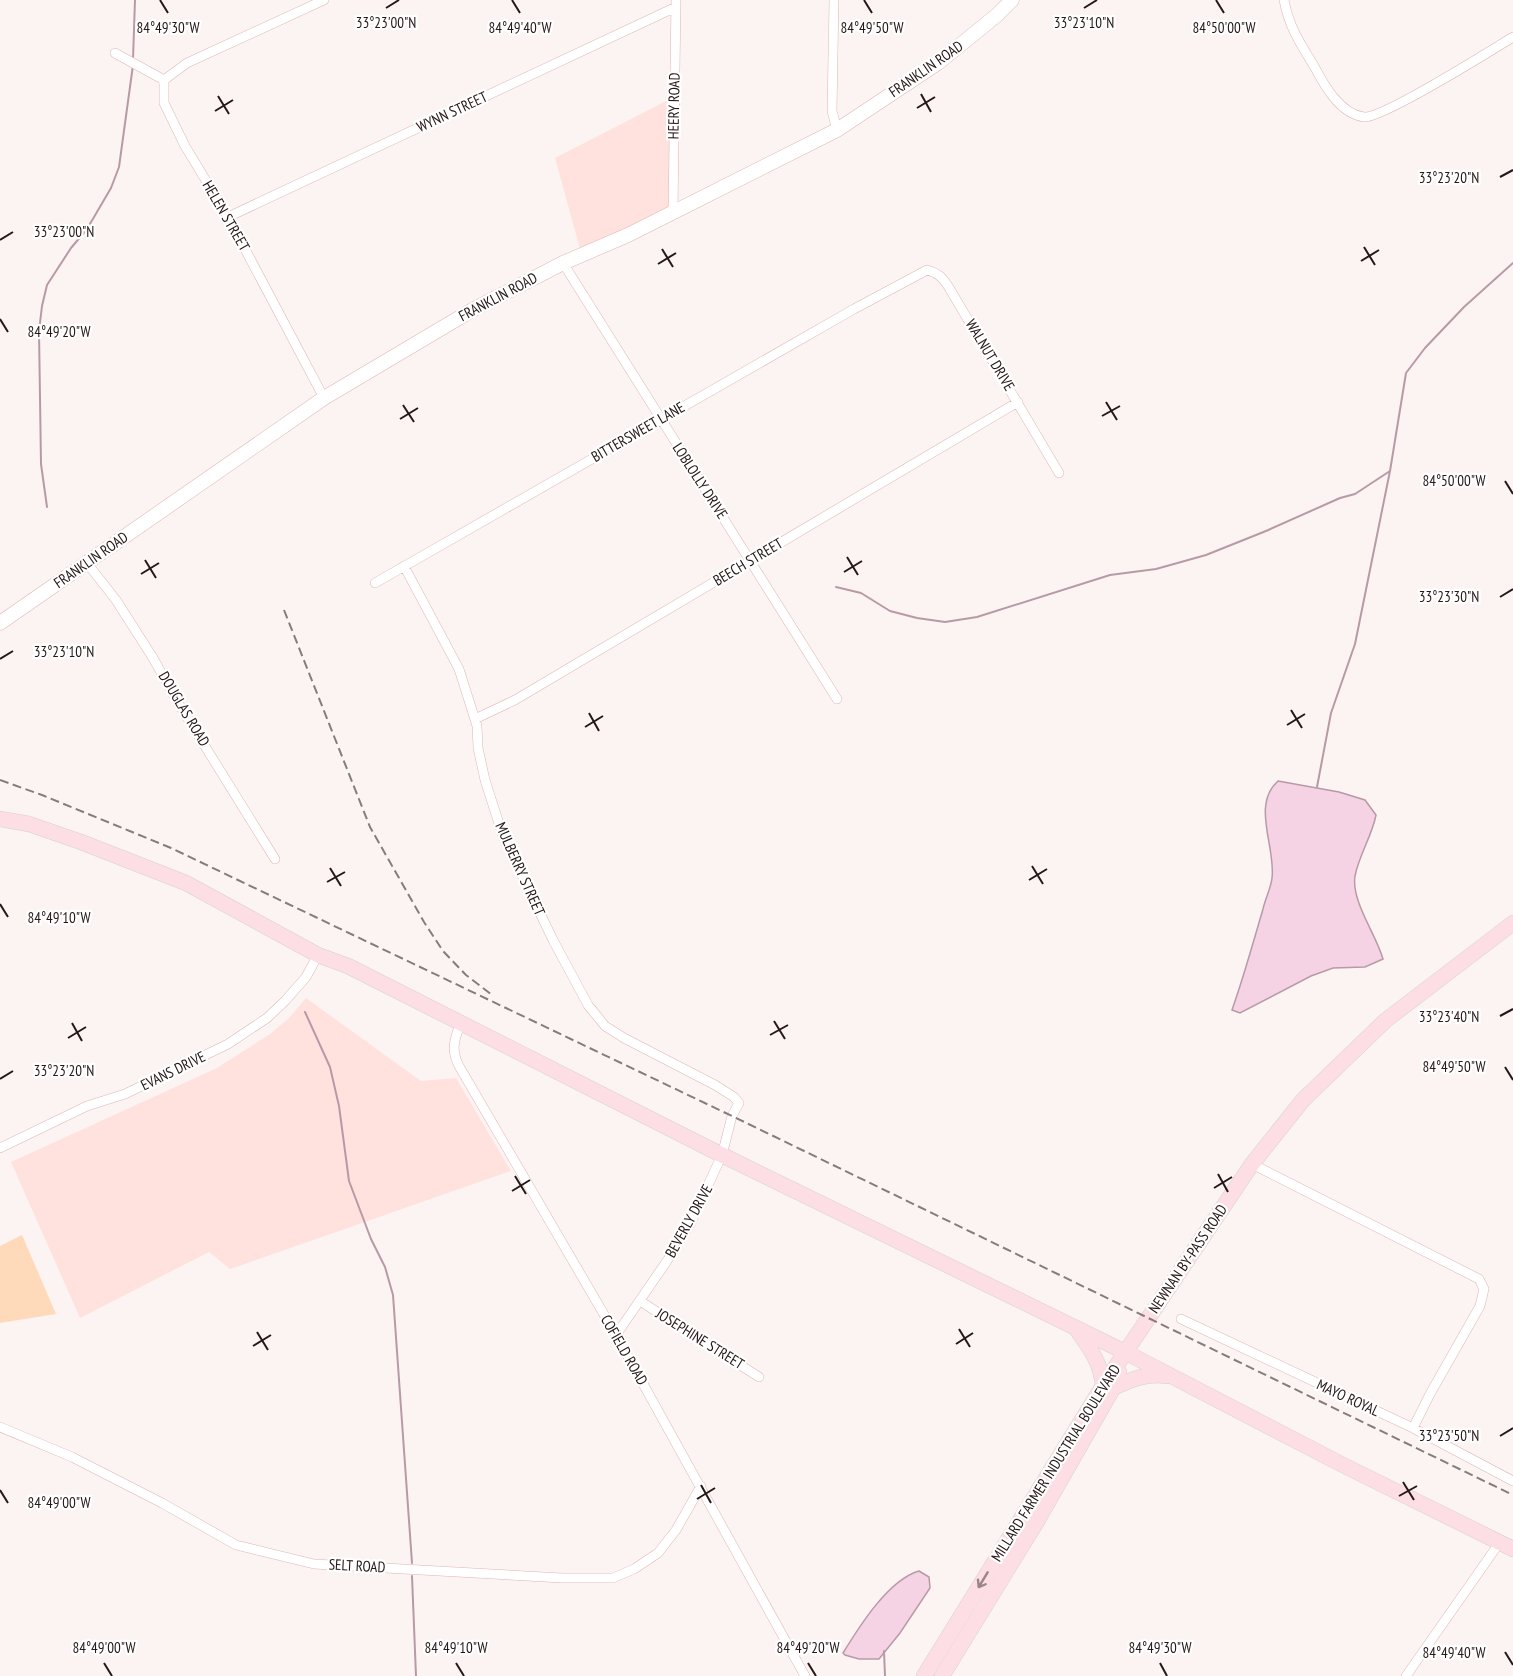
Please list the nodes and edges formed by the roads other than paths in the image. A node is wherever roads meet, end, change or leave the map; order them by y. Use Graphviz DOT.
graph roads {
  1 [pos="324,0"];
  2 [pos="834,0"];
  3 [pos="1012,0"];
  4 [pos="1284,0"];
  5 [pos="676,3"];
  6 [pos="1513,37"];
  7 [pos="115,53"];
  8 [pos="164,80"];
  9 [pos="837,130"];
  10 [pos="673,212"];
  11 [pos="228,217"];
  12 [pos="563,264"];
  13 [pos="902,283"];
  14 [pos="324,398"];
  15 [pos="1018,402"];
  16 [pos="660,420"];
  17 [pos="1059,473"];
  18 [pos="751,560"];
  19 [pos="87,563"];
  20 [pos="404,566"];
  21 [pos="375,583"];
  22 [pos="0,623"];
  23 [pos="837,699"];
  24 [pos="475,719"];
  25 [pos="0,819"];
  26 [pos="275,860"];
  27 [pos="1513,923"];
  28 [pos="318,955"];
  29 [pos="460,1024"];
  30 [pos="734,1097"];
  31 [pos="0,1148"];
  32 [pos="722,1155"];
  33 [pos="1252,1164"];
  34 [pos="640,1301"];
  35 [pos="1180,1320"];
  36 [pos="1076,1328"];
  37 [pos="616,1335"];
  38 [pos="1125,1352"];
  39 [pos="759,1377"];
  40 [pos="1172,1377"];
  41 [pos="1108,1387"];
  42 [pos="0,1427"];
  43 [pos="1413,1428"];
  44 [pos="1513,1481"];
  45 [pos="701,1486"];
  46 [pos="1506,1545"];
  47 [pos="805,1676"];
  48 [pos="924,1676"];
  49 [pos="942,1676"];
  50 [pos="1406,1676"];
  1 -- 8 [label="street"];
  2 -- 9 [label="street"];
  3 -- 9 [label="main road, FRANKLIN ROAD"];
  4 -- 6 [label="street"];
  5 -- 10 [label="street, HEERY ROAD"];
  5 -- 11 [label="street, WYNN STREET"];
  7 -- 8 [label="street"];
  8 -- 11 [label="street, HELEN STREET"];
  9 -- 10 [label="main road, FRANKLIN ROAD"];
  10 -- 12 [label="main road, FRANKLIN ROAD"];
  11 -- 14 [label="street, HELEN STREET"];
  12 -- 14 [label="main road, FRANKLIN ROAD"];
  12 -- 16 [label="street, LOBLOLLY DRIVE"];
  13 -- 15 [label="street, WALNUT DRIVE"];
  13 -- 16 [label="street, BITTERSWEET LANE"];
  14 -- 19 [label="main road, FRANKLIN ROAD"];
  15 -- 17 [label="street, WALNUT DRIVE"];
  15 -- 18 [label="street, BEECH STREET"];
  16 -- 18 [label="street, LOBLOLLY DRIVE"];
  16 -- 20 [label="street, BITTERSWEET LANE"];
  18 -- 23 [label="street, LOBLOLLY DRIVE"];
  18 -- 24 [label="street, BEECH STREET"];
  19 -- 22 [label="main road, FRANKLIN ROAD"];
  19 -- 26 [label="street, DOUGLAS ROAD"];
  20 -- 21 [label="street, BITTERSWEET LANE"];
  20 -- 24 [label="street, MULBERRY STREET"];
  24 -- 30 [label="street, MULBERRY STREET"];
  25 -- 28 [label="main road"];
  27 -- 33 [label="main road, NEWNAN BY-PASS ROAD"];
  28 -- 29 [label="main road"];
  28 -- 31 [label="street, EVANS DRIVE"];
  29 -- 32 [label="main road"];
  29 -- 37 [label="street, COFIELD ROAD"];
  30 -- 32 [label="street, BEVERLY DRIVE"];
  32 -- 34 [label="street, BEVERLY DRIVE"];
  32 -- 36 [label="main road"];
  33 -- 38 [label="main road, NEWNAN BY-PASS ROAD"];
  33 -- 43 [label="street"];
  34 -- 37 [label="street, BEVERLY DRIVE"];
  34 -- 39 [label="street, JOSEPHINE STREET"];
  35 -- 43 [label="street, MAYO ROYAL"];
  36 -- 38 [label="main road"];
  36 -- 41 [label="main road"];
  37 -- 45 [label="street, COFIELD ROAD"];
  38 -- 40 [label="main road"];
  38 -- 41 [label="main road, MILLARD FARMER INDUSTRIAL BOULEVARD"];
  40 -- 41 [label="main road"];
  40 -- 46 [label="main road"];
  41 -- 48 [label="main road, MILLARD FARMER INDUSTRIAL BOULEVARD, one-way"];
  41 -- 49 [label="main road, MILLARD FARMER INDUSTRIAL BOULEVARD"];
  42 -- 45 [label="street, SELT ROAD"];
  43 -- 44 [label="street, MAYO ROYAL"];
  45 -- 47 [label="street, COFIELD ROAD"];
  46 -- 50 [label="street"];
}
